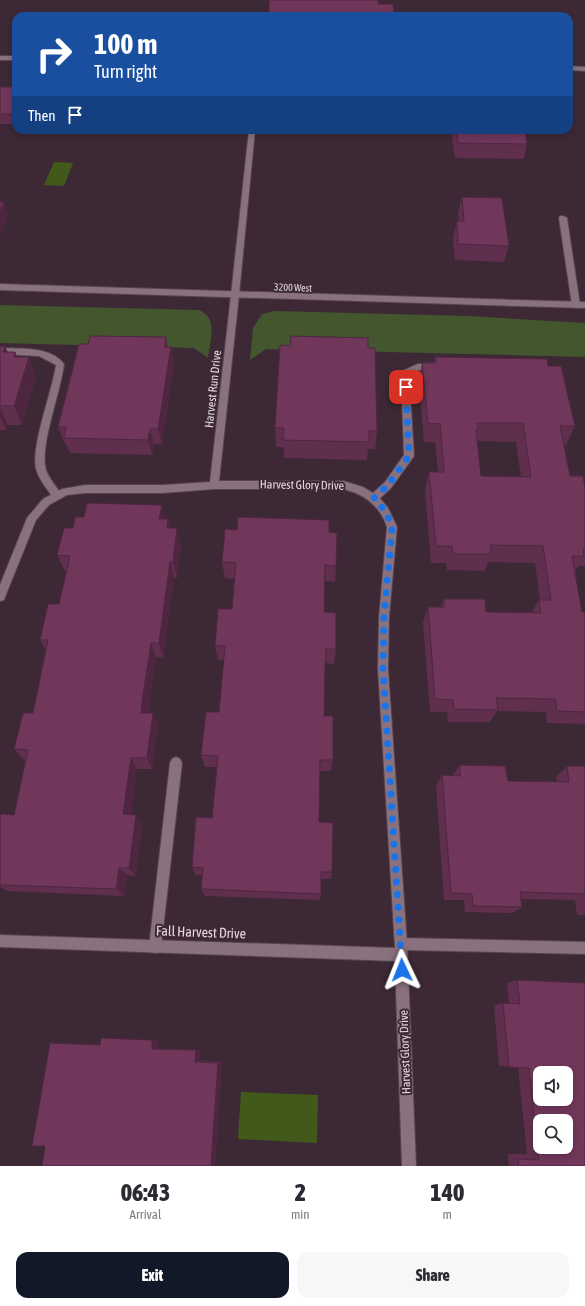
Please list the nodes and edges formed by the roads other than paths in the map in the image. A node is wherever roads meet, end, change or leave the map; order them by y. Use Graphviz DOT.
graph roads {
  1 [pos="0,58"];
  2 [pos="12,58"];
  3 [pos="573,68"];
  4 [pos="585,69"];
  5 [pos="252,134"];
  6 [pos="562,218"];
  7 [pos="0,287"];
  8 [pos="235,295"];
  9 [pos="576,305"];
  10 [pos="585,305"];
  11 [pos="0,351"];
  12 [pos="442,365"];
  13 [pos="214,485"];
  14 [pos="56,496"];
  15 [pos="374,498"];
  16 [pos="0,597"];
  17 [pos="176,763"];
  18 [pos="0,942"];
  19 [pos="155,946"];
  20 [pos="585,948"];
  21 [pos="401,950"];
  22 [pos="410,1166"];
  1 -- 2 [label="street"];
  3 -- 4 [label="street"];
  5 -- 8 [label="street, Harvest Run Drive"];
  6 -- 9 [label="street"];
  7 -- 8 [label="street, 3200 West"];
  8 -- 9 [label="street, 3200 West"];
  8 -- 13 [label="street, Harvest Run Drive"];
  9 -- 10 [label="street, 3200 West"];
  11 -- 14 [label="street"];
  12 -- 15 [label="street"];
  13 -- 14 [label="street, Harvest Glory Drive"];
  13 -- 15 [label="street, Harvest Glory Drive"];
  14 -- 16 [label="street"];
  15 -- 21 [label="street, Harvest Glory Drive"];
  17 -- 19 [label="street"];
  18 -- 19 [label="street, Fall Harvest Drive"];
  19 -- 21 [label="street, Fall Harvest Drive"];
  20 -- 21 [label="street, Fall Harvest Drive"];
  21 -- 22 [label="street, Harvest Glory Drive"];
}
